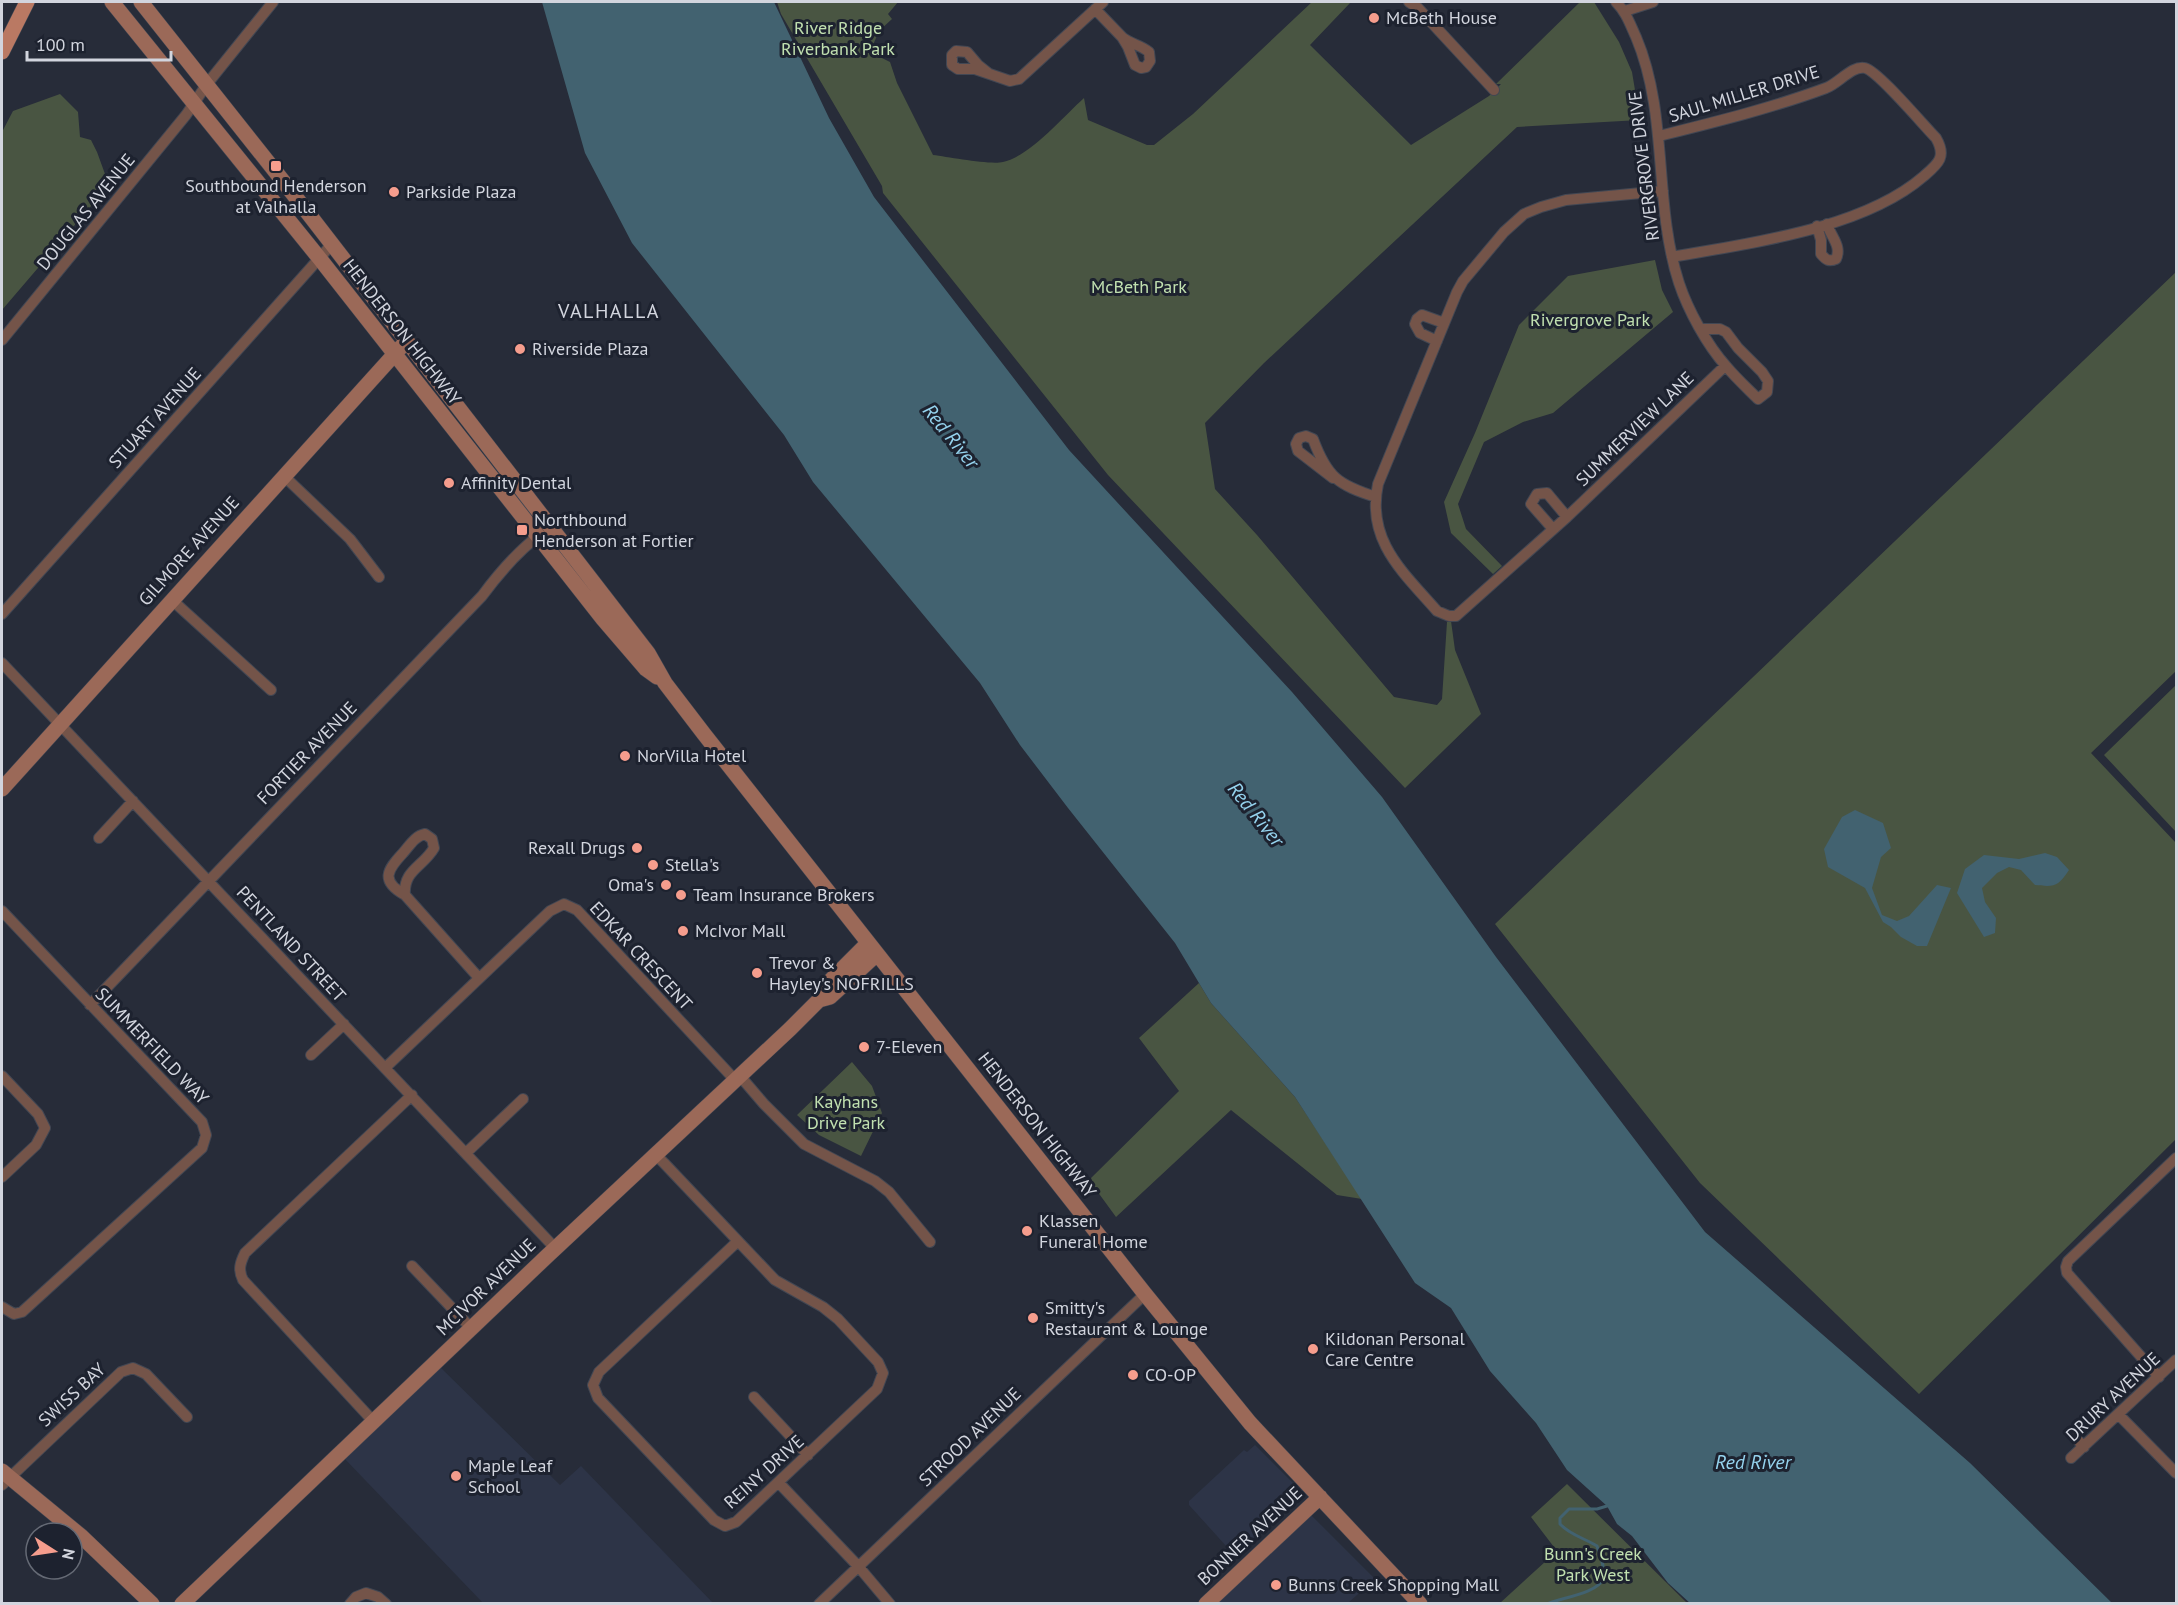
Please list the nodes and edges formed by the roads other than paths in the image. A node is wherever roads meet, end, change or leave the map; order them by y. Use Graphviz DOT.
graph roads {
  1 [pos="27,2"];
  2 [pos="39,2"];
  3 [pos="112,2"];
  4 [pos="141,2"];
  5 [pos="273,2"];
  6 [pos="1409,2"];
  7 [pos="1616,2"];
  8 [pos="1653,2"];
  9 [pos="1099,5"];
  10 [pos="1625,10"];
  11 [pos="1122,37"];
  12 [pos="5,46"];
  13 [pos="988,73"];
  14 [pos="207,84"];
  15 [pos="1494,90"];
  16 [pos="194,104"];
  17 [pos="1659,136"];
  18 [pos="1663,190"];
  19 [pos="332,244"];
  20 [pos="1672,257"];
  21 [pos="320,259"];
  22 [pos="1444,323"];
  23 [pos="1701,329"];
  24 [pos="2,340"];
  25 [pos="407,340"];
  26 [pos="1437,340"];
  27 [pos="395,354"];
  28 [pos="1725,366"];
  29 [pos="284,476"];
  30 [pos="1333,478"];
  31 [pos="1376,497"];
  32 [pos="1567,517"];
  33 [pos="550,526"];
  34 [pos="1553,530"];
  35 [pos="537,536"];
  36 [pos="379,577"];
  37 [pos="172,600"];
  38 [pos="2,614"];
  39 [pos="2,663"];
  40 [pos="664,682"];
  41 [pos="271,690"];
  42 [pos="60,725"];
  43 [pos="2,789"];
  44 [pos="133,801"];
  45 [pos="99,838"];
  46 [pos="208,880"];
  47 [pos="405,895"];
  48 [pos="2,911"];
  49 [pos="873,949"];
  50 [pos="478,978"];
  51 [pos="90,1005"];
  52 [pos="344,1024"];
  53 [pos="311,1055"];
  54 [pos="386,1067"];
  55 [pos="2,1076"];
  56 [pos="738,1078"];
  57 [pos="412,1095"];
  58 [pos="523,1099"];
  59 [pos="466,1153"];
  60 [pos="656,1155"];
  61 [pos="2176,1158"];
  62 [pos="2,1177"];
  63 [pos="738,1241"];
  64 [pos="930,1242"];
  65 [pos="555,1248"];
  66 [pos="412,1266"];
  67 [pos="1145,1294"];
  68 [pos="2,1307"];
  69 [pos="471,1328"];
  70 [pos="2176,1360"];
  71 [pos="2159,1377"];
  72 [pos="754,1397"];
  73 [pos="2118,1414"];
  74 [pos="188,1417"];
  75 [pos="373,1421"];
  76 [pos="2074,1436"];
  77 [pos="2084,1447"];
  78 [pos="808,1455"];
  79 [pos="2071,1458"];
  80 [pos="2176,1473"];
  81 [pos="4,1478"];
  82 [pos="779,1483"];
  83 [pos="1320,1497"];
  84 [pos="858,1566"];
  85 [pos="152,1604"];
  86 [pos="182,1604"];
  87 [pos="350,1604"];
  88 [pos="386,1604"];
  89 [pos="819,1604"];
  90 [pos="890,1604"];
  91 [pos="1206,1604"];
  92 [pos="1420,1604"];
  1 -- 12 [label="main road"];
  2 -- 12 [label="main road"];
  3 -- 16 [label="main road, HENDERSON HIGHWAY"];
  4 -- 14 [label="main road, HENDERSON HIGHWAY"];
  5 -- 14 [label="street, DOUGLAS AVENUE"];
  6 -- 15 [label="street"];
  7 -- 10 [label="street, RIVERGROVE DRIVE"];
  8 -- 10 [label="street"];
  9 -- 11 [label="street"];
  9 -- 13 [label="street"];
  10 -- 17 [label="street, RIVERGROVE DRIVE"];
  14 -- 16 [label="street, DOUGLAS AVENUE"];
  14 -- 19 [label="main road, HENDERSON HIGHWAY"];
  16 -- 21 [label="main road, HENDERSON HIGHWAY"];
  16 -- 24 [label="street, DOUGLAS AVENUE"];
  17 -- 18 [label="street, RIVERGROVE DRIVE"];
  17 -- 20 [label="street, SAUL MILLER DRIVE"];
  18 -- 20 [label="street, RIVERGROVE DRIVE"];
  18 -- 22 [label="street, SUMMERVIEW LANE"];
  19 -- 21 [label="street, STUART AVENUE"];
  19 -- 25 [label="main road, HENDERSON HIGHWAY"];
  20 -- 23 [label="street, RIVERGROVE DRIVE"];
  21 -- 27 [label="main road, HENDERSON HIGHWAY"];
  21 -- 38 [label="street, STUART AVENUE"];
  22 -- 26 [label="street, SUMMERVIEW LANE"];
  22 -- 26 [label="street"];
  23 -- 28 [label="street, RIVERGROVE DRIVE"];
  23 -- 28 [label="street, RIVERGROVE DRIVE"];
  25 -- 27 [label="main road, GILMORE AVENUE"];
  25 -- 33 [label="main road, HENDERSON HIGHWAY"];
  26 -- 31 [label="street, SUMMERVIEW LANE"];
  27 -- 29 [label="main road, GILMORE AVENUE"];
  27 -- 35 [label="main road, HENDERSON HIGHWAY"];
  28 -- 32 [label="street, SUMMERVIEW LANE"];
  29 -- 36 [label="street"];
  29 -- 37 [label="main road, GILMORE AVENUE"];
  30 -- 31 [label="street"];
  31 -- 34 [label="street, SUMMERVIEW LANE"];
  32 -- 34 [label="street, SUMMERVIEW LANE"];
  32 -- 34 [label="street"];
  33 -- 35 [label="street, FORTIER AVENUE"];
  33 -- 40 [label="main road, HENDERSON HIGHWAY"];
  35 -- 40 [label="main road, HENDERSON HIGHWAY"];
  35 -- 46 [label="street, FORTIER AVENUE"];
  37 -- 41 [label="street"];
  37 -- 42 [label="main road, GILMORE AVENUE"];
  39 -- 42 [label="street, PENTLAND STREET"];
  40 -- 49 [label="main road, HENDERSON HIGHWAY"];
  42 -- 43 [label="main road, GILMORE AVENUE"];
  42 -- 44 [label="street, PENTLAND STREET"];
  44 -- 45 [label="street"];
  44 -- 46 [label="street, PENTLAND STREET"];
  46 -- 51 [label="street, FORTIER AVENUE"];
  46 -- 52 [label="street, PENTLAND STREET"];
  47 -- 47 [label="street"];
  47 -- 50 [label="street"];
  48 -- 51 [label="street, SUMMERFIELD WAY"];
  49 -- 56 [label="main road, MCIVOR AVENUE"];
  49 -- 67 [label="main road, HENDERSON HIGHWAY"];
  50 -- 54 [label="street, EDKAR CRESCENT"];
  50 -- 56 [label="street, EDKAR CRESCENT"];
  51 -- 68 [label="street, SUMMERFIELD WAY"];
  52 -- 53 [label="street"];
  52 -- 54 [label="street, PENTLAND STREET"];
  54 -- 57 [label="street, PENTLAND STREET"];
  55 -- 62 [label="street"];
  56 -- 60 [label="main road, MCIVOR AVENUE"];
  56 -- 64 [label="street"];
  57 -- 59 [label="street, PENTLAND STREET"];
  57 -- 75 [label="street"];
  58 -- 59 [label="street"];
  59 -- 65 [label="street, PENTLAND STREET"];
  60 -- 63 [label="street, REINY DRIVE"];
  60 -- 65 [label="main road, MCIVOR AVENUE"];
  61 -- 71 [label="street"];
  63 -- 78 [label="street, REINY DRIVE"];
  63 -- 82 [label="street, REINY DRIVE"];
  65 -- 69 [label="main road, MCIVOR AVENUE"];
  66 -- 69 [label="street"];
  67 -- 83 [label="main road, HENDERSON HIGHWAY"];
  67 -- 84 [label="street, STROOD AVENUE"];
  69 -- 75 [label="main road, MCIVOR AVENUE"];
  70 -- 71 [label="street, DRURY AVENUE"];
  71 -- 73 [label="street, DRURY AVENUE"];
  72 -- 78 [label="street"];
  73 -- 77 [label="street, DRURY AVENUE"];
  73 -- 80 [label="street"];
  74 -- 81 [label="street, SWISS BAY"];
  75 -- 86 [label="main road, MCIVOR AVENUE"];
  76 -- 77 [label="street"];
  77 -- 79 [label="street, DRURY AVENUE"];
  78 -- 82 [label="street, REINY DRIVE"];
  81 -- 85 [label="main road"];
  82 -- 84 [label="street"];
  83 -- 91 [label="main road, BONNER AVENUE"];
  83 -- 92 [label="main road, HENDERSON HIGHWAY"];
  84 -- 89 [label="street, STROOD AVENUE"];
  84 -- 90 [label="street"];
  87 -- 88 [label="street"];
}
